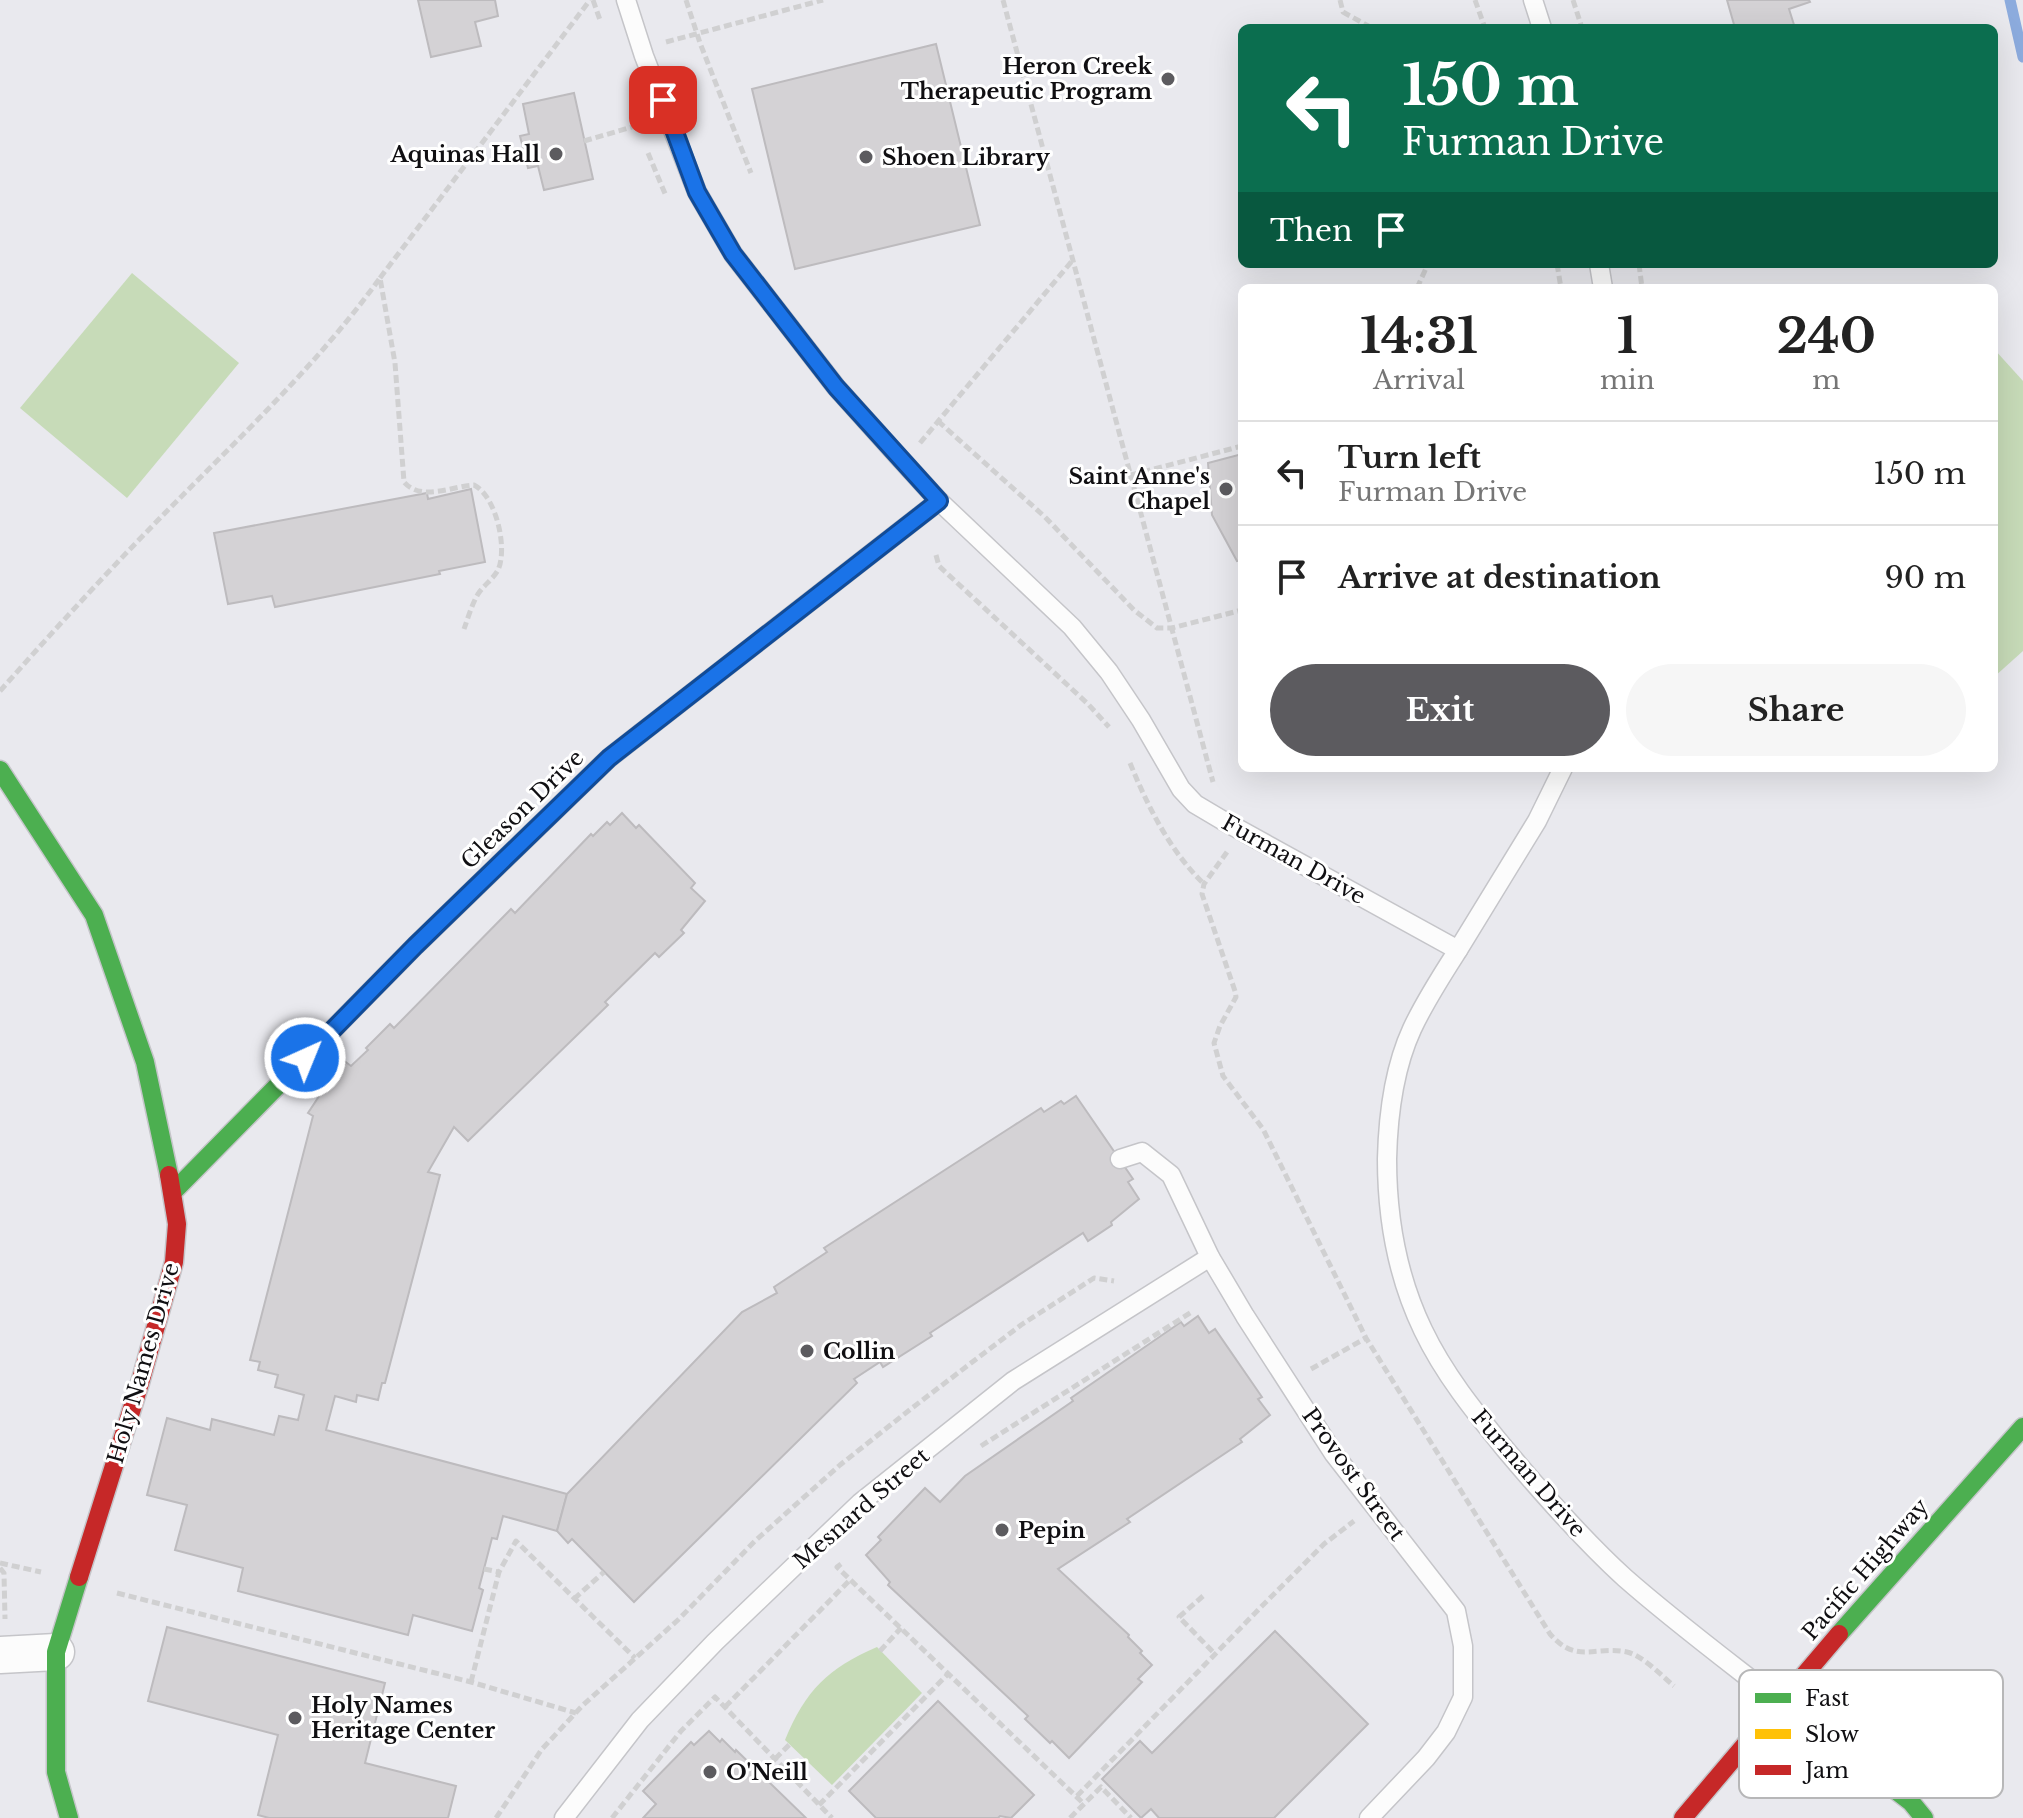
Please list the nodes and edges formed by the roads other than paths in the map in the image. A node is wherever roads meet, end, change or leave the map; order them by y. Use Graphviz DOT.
graph roads {
  1 [pos="626,0"];
  2 [pos="1533,0"];
  3 [pos="1541,24"];
  4 [pos="939,501"];
  5 [pos="0,770"];
  6 [pos="1561,772"];
  7 [pos="1458,950"];
  8 [pos="1120,1159"];
  9 [pos="173,1192"];
  10 [pos="1210,1257"];
  11 [pos="2023,1427"];
  12 [pos="3,1639"];
  13 [pos="56,1652"];
  14 [pos="1741,1670"];
  15 [pos="1810,1670"];
  16 [pos="1739,1753"];
  17 [pos="1906,1798"];
  18 [pos="69,1818"];
  19 [pos="564,1818"];
  20 [pos="1369,1818"];
  21 [pos="1683,1818"];
  22 [pos="1924,1818"];
  1 -- 4 [label="lane, Furman Drive"];
  2 -- 3 [label="lane"];
  4 -- 7 [label="lane, Furman Drive"];
  4 -- 9 [label="street, Gleason Drive"];
  5 -- 9 [label="street, Holy Names Drive"];
  6 -- 7 [label="lane"];
  7 -- 14 [label="lane, Furman Drive"];
  8 -- 10 [label="lane, Provost Street"];
  9 -- 13 [label="street, Holy Names Drive"];
  10 -- 19 [label="lane, Mesnard Street"];
  10 -- 20 [label="lane, Provost Street"];
  11 -- 15 [label="street, Pacific Highway"];
  12 -- 13 [label="street"];
  13 -- 18 [label="street, Holy Names Drive"];
  16 -- 21 [label="street, Pacific Highway"];
  17 -- 22 [label="street"];
}
